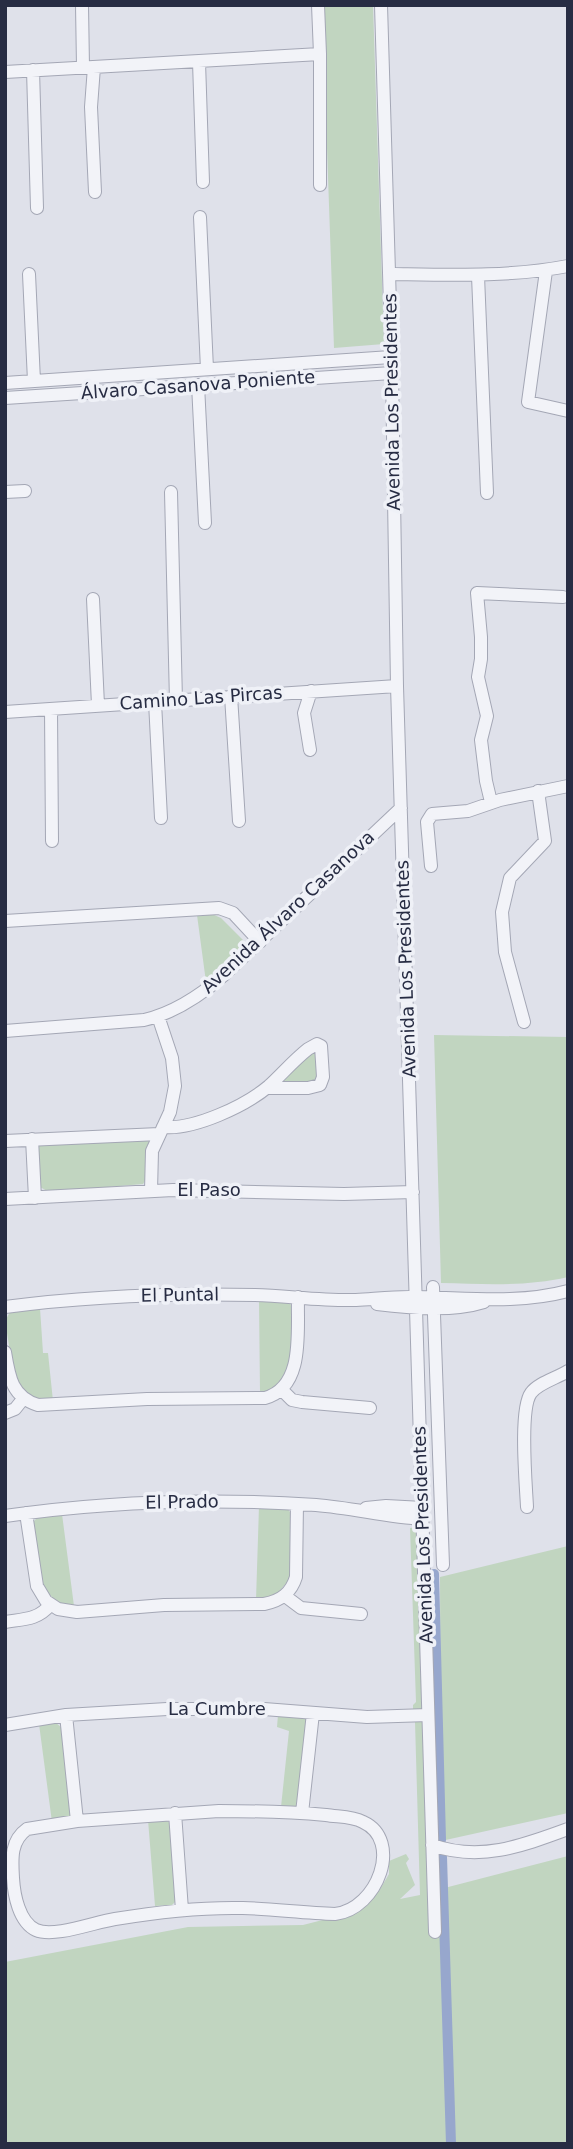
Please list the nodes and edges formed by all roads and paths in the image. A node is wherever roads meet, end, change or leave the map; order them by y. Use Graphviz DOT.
graph roads {
  1 [pos="82,5"];
  2 [pos="318,5"];
  3 [pos="381,5"];
  4 [pos="320,54"];
  5 [pos="199,62"];
  6 [pos="88,67"];
  7 [pos="33,70"];
  8 [pos="5,72"];
  9 [pos="203,182"];
  10 [pos="320,185"];
  11 [pos="95,192"];
  12 [pos="37,208"];
  13 [pos="200,217"];
  14 [pos="568,266"];
  15 [pos="546,271"];
  16 [pos="29,274"];
  17 [pos="395,274"];
  18 [pos="478,276"];
  19 [pos="391,357"];
  20 [pos="239,367"];
  21 [pos="206,369"];
  22 [pos="392,373"];
  23 [pos="34,382"];
  24 [pos="240,382"];
  25 [pos="5,383"];
  26 [pos="198,385"];
  27 [pos="5,398"];
  28 [pos="568,411"];
  29 [pos="25,491"];
  30 [pos="5,492"];
  31 [pos="171,492"];
  32 [pos="487,493"];
  33 [pos="205,523"];
  34 [pos="563,597"];
  35 [pos="93,599"];
  36 [pos="397,686"];
  37 [pos="311,691"];
  38 [pos="231,696"];
  39 [pos="176,701"];
  40 [pos="155,702"];
  41 [pos="98,705"];
  42 [pos="51,709"];
  43 [pos="5,712"];
  44 [pos="310,751"];
  45 [pos="568,786"];
  46 [pos="538,791"];
  47 [pos="491,802"];
  48 [pos="401,808"];
  49 [pos="161,818"];
  50 [pos="239,821"];
  51 [pos="52,841"];
  52 [pos="431,866"];
  53 [pos="5,921"];
  54 [pos="257,944"];
  55 [pos="158,1016"];
  56 [pos="524,1022"];
  57 [pos="5,1031"];
  58 [pos="267,1088"];
  59 [pos="161,1130"];
  60 [pos="32,1139"];
  61 [pos="5,1141"];
  62 [pos="151,1191"];
  63 [pos="413,1192"];
  64 [pos="35,1198"];
  65 [pos="5,1199"];
  66 [pos="568,1291"];
  67 [pos="298,1297"];
  68 [pos="434,1297"];
  69 [pos="416,1302"];
  70 [pos="5,1307"];
  71 [pos="5,1352"];
  72 [pos="568,1371"];
  73 [pos="282,1390"];
  74 [pos="23,1399"];
  75 [pos="370,1408"];
  76 [pos="5,1413"];
  77 [pos="297,1504"];
  78 [pos="527,1507"];
  79 [pos="26,1513"];
  80 [pos="423,1514"];
  81 [pos="5,1516"];
  82 [pos="443,1566"];
  83 [pos="285,1596"];
  84 [pos="50,1605"];
  85 [pos="361,1614"];
  86 [pos="5,1622"];
  87 [pos="313,1713"];
  88 [pos="66,1715"];
  89 [pos="428,1715"];
  90 [pos="5,1725"];
  91 [pos="174,1813"];
  92 [pos="302,1813"];
  93 [pos="77,1822"];
  94 [pos="568,1829"];
  95 [pos="432,1845"];
  96 [pos="182,1910"];
  97 [pos="435,1932"];
  1 -- 6 [label="street"];
  2 -- 4 [label="street"];
  3 -- 19 [label="street, Avenida Los Presidentes"];
  4 -- 5 [label="street"];
  4 -- 10 [label="street"];
  5 -- 6 [label="street"];
  5 -- 9 [label="street"];
  6 -- 7 [label="street"];
  6 -- 11 [label="street"];
  7 -- 8 [label="street"];
  7 -- 12 [label="street"];
  13 -- 21 [label="street"];
  14 -- 15 [label="street"];
  15 -- 18 [label="street"];
  15 -- 28 [label="street"];
  16 -- 23 [label="street"];
  17 -- 18 [label="street"];
  18 -- 32 [label="street"];
  19 -- 20 [label="street, Álvaro Casanova Poniente"];
  19 -- 22 [label="street, Avenida Los Presidentes"];
  20 -- 21 [label="street, Álvaro Casanova Poniente"];
  20 -- 24 [label="street"];
  21 -- 23 [label="street, Álvaro Casanova Poniente"];
  22 -- 24 [label="street, Álvaro Casanova Poniente"];
  22 -- 36 [label="street, Avenida Los Presidentes"];
  23 -- 25 [label="street, Álvaro Casanova Poniente"];
  24 -- 26 [label="street, Álvaro Casanova Poniente"];
  26 -- 27 [label="street, Álvaro Casanova Poniente"];
  26 -- 33 [label="street"];
  29 -- 30 [label="street"];
  31 -- 39 [label="street"];
  34 -- 47 [label="street"];
  35 -- 41 [label="street"];
  36 -- 37 [label="street, Camino Las Pircas"];
  36 -- 48 [label="street, Avenida Los Presidentes"];
  37 -- 38 [label="street, Camino Las Pircas"];
  37 -- 44 [label="street"];
  38 -- 39 [label="street, Camino Las Pircas"];
  38 -- 50 [label="street"];
  39 -- 40 [label="street, Camino Las Pircas"];
  40 -- 41 [label="street, Camino Las Pircas"];
  40 -- 49 [label="street"];
  41 -- 42 [label="street, Camino Las Pircas"];
  42 -- 43 [label="street, Camino Las Pircas"];
  42 -- 51 [label="street"];
  45 -- 46 [label="street"];
  46 -- 47 [label="street"];
  46 -- 56 [label="street"];
  47 -- 52 [label="street"];
  48 -- 54 [label="street, Avenida Álvaro Casanova"];
  48 -- 63 [label="street, Avenida Los Presidentes"];
  53 -- 54 [label="street"];
  54 -- 55 [label="street, Avenida Álvaro Casanova"];
  55 -- 57 [label="street, Avenida Álvaro Casanova"];
  55 -- 59 [label="street"];
  58 -- 58 [label="street"];
  58 -- 59 [label="street"];
  59 -- 60 [label="street"];
  59 -- 62 [label="street"];
  60 -- 61 [label="street"];
  60 -- 64 [label="street"];
  62 -- 63 [label="street, El Paso"];
  62 -- 64 [label="street, El Paso"];
  63 -- 69 [label="street, Avenida Los Presidentes"];
  64 -- 65 [label="street, El Paso"];
  66 -- 68 [label="street, El Puntal"];
  67 -- 69 [label="street, El Puntal"];
  67 -- 70 [label="street, El Puntal"];
  67 -- 73 [label="street"];
  68 -- 69 [label="street, El Puntal"];
  68 -- 82 [label="street, Avenida Los Presidentes"];
  69 -- 80 [label="street, Avenida Los Presidentes"];
  71 -- 74 [label="street"];
  72 -- 78 [label="street"];
  73 -- 74 [label="street"];
  73 -- 75 [label="street"];
  74 -- 76 [label="street"];
  77 -- 79 [label="street, El Prado"];
  77 -- 80 [label="street, El Prado"];
  77 -- 83 [label="street"];
  79 -- 81 [label="street, El Prado"];
  79 -- 84 [label="street"];
  80 -- 89 [label="street, Avenida Los Presidentes"];
  83 -- 84 [label="street"];
  83 -- 85 [label="street"];
  84 -- 86 [label="street"];
  87 -- 88 [label="street, La Cumbre"];
  87 -- 89 [label="street, La Cumbre"];
  87 -- 92 [label="street"];
  88 -- 90 [label="street, La Cumbre"];
  88 -- 93 [label="street"];
  89 -- 95 [label="street, Avenida Los Presidentes"];
  91 -- 92 [label="street"];
  91 -- 93 [label="street"];
  91 -- 96 [label="street"];
  92 -- 96 [label="street"];
  93 -- 96 [label="street"];
  94 -- 95 [label="street"];
  95 -- 97 [label="street, Avenida Los Presidentes"];
}
